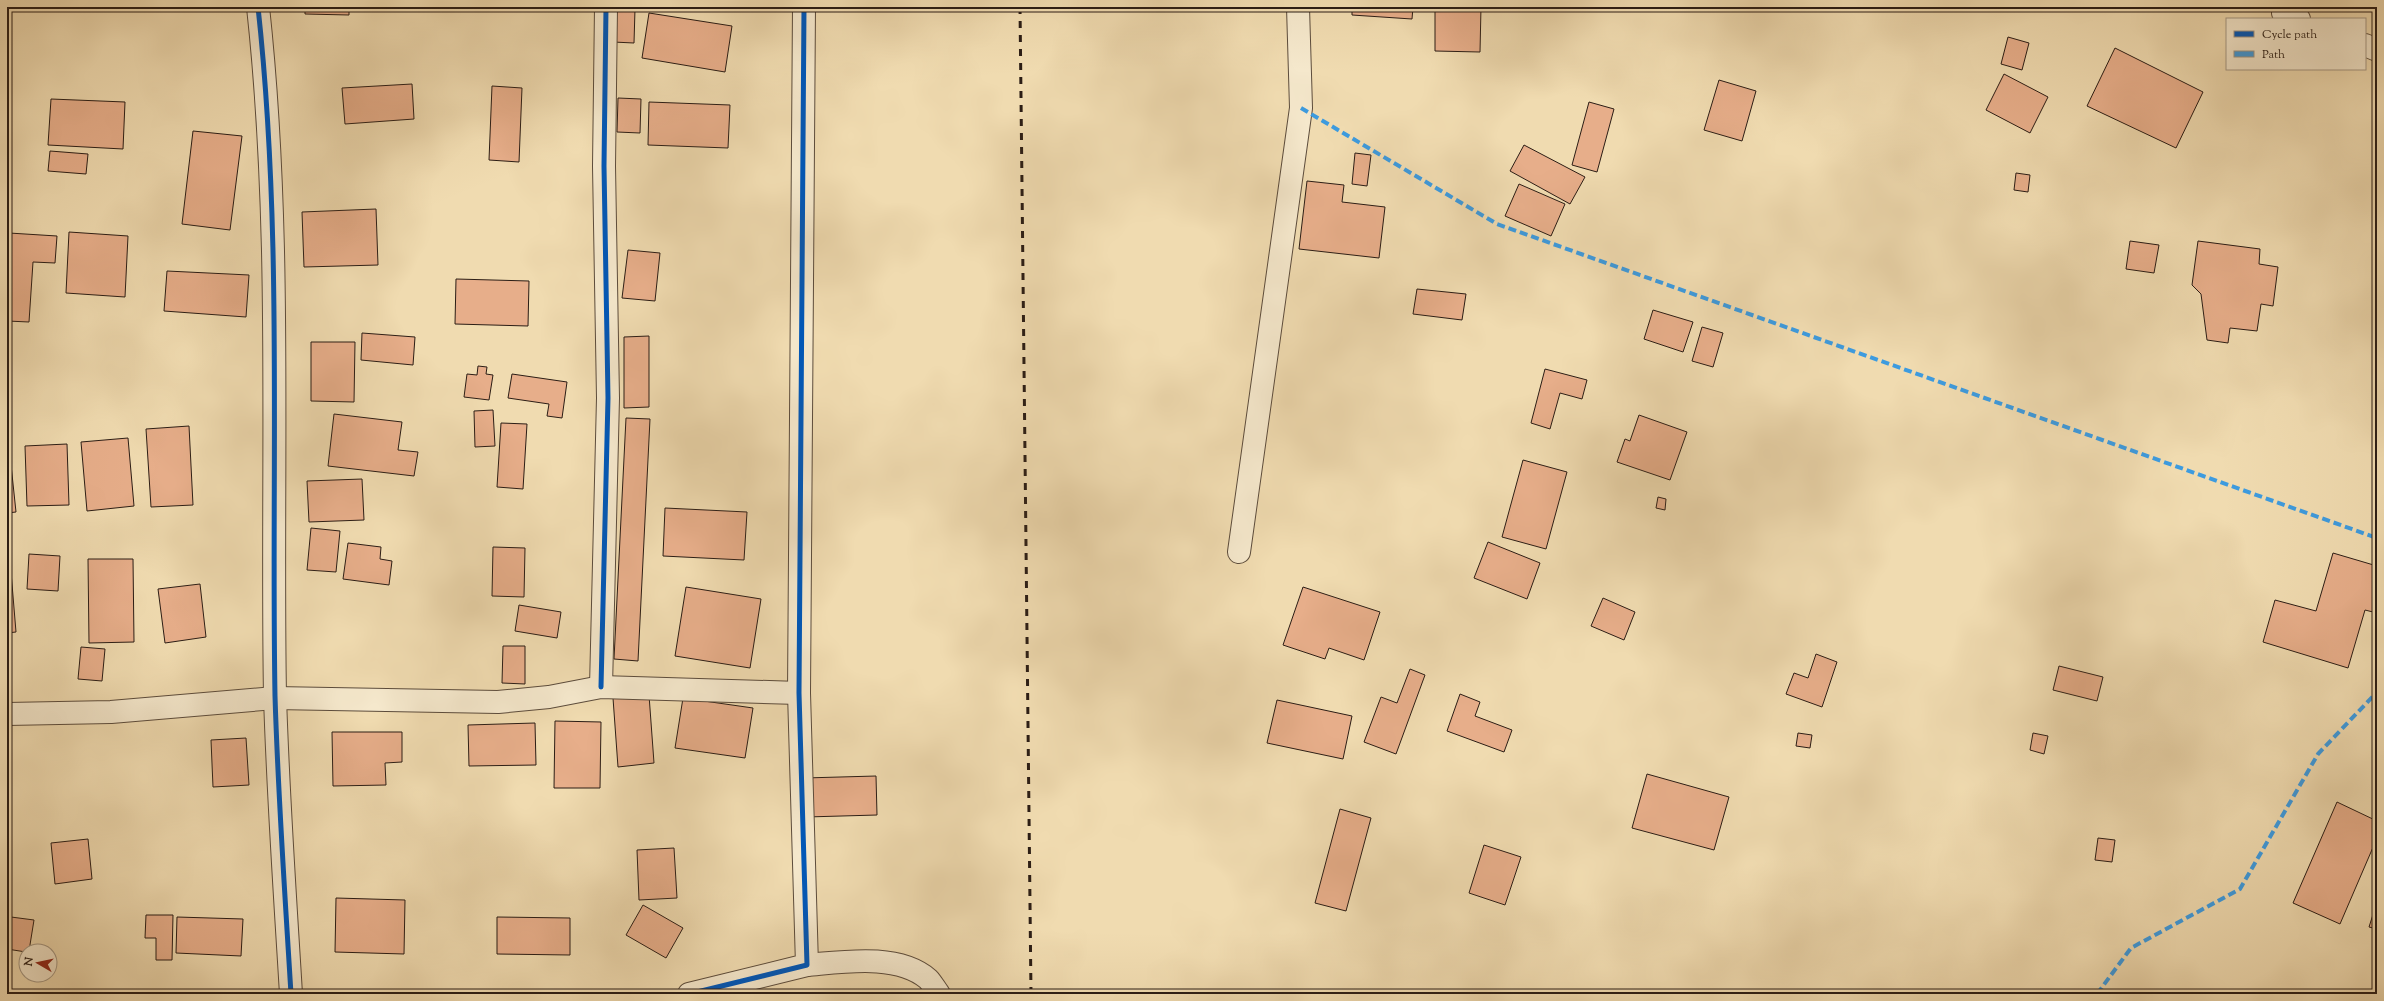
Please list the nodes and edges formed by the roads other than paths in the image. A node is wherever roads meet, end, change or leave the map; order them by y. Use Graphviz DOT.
graph roads {
  1 [pos="258,7"];
  2 [pos="606,7"];
  3 [pos="804,7"];
  4 [pos="1298,7"];
  5 [pos="2366,45"];
  6 [pos="2377,50"];
  7 [pos="1240,552"];
  8 [pos="601,687"];
  9 [pos="799,693"];
  10 [pos="276,698"];
  11 [pos="7,714"];
  12 [pos="807,965"];
  13 [pos="290,994"];
  14 [pos="689,994"];
  15 [pos="939,994"];
  1 -- 10 [label="street"];
  2 -- 8 [label="street"];
  3 -- 9 [label="street"];
  4 -- 7 [label="street"];
  5 -- 6 [label="street"];
  8 -- 9 [label="street"];
  8 -- 10 [label="street"];
  9 -- 12 [label="street"];
  10 -- 11 [label="street"];
  10 -- 13 [label="street"];
  12 -- 14 [label="street"];
  12 -- 15 [label="street"];
}
